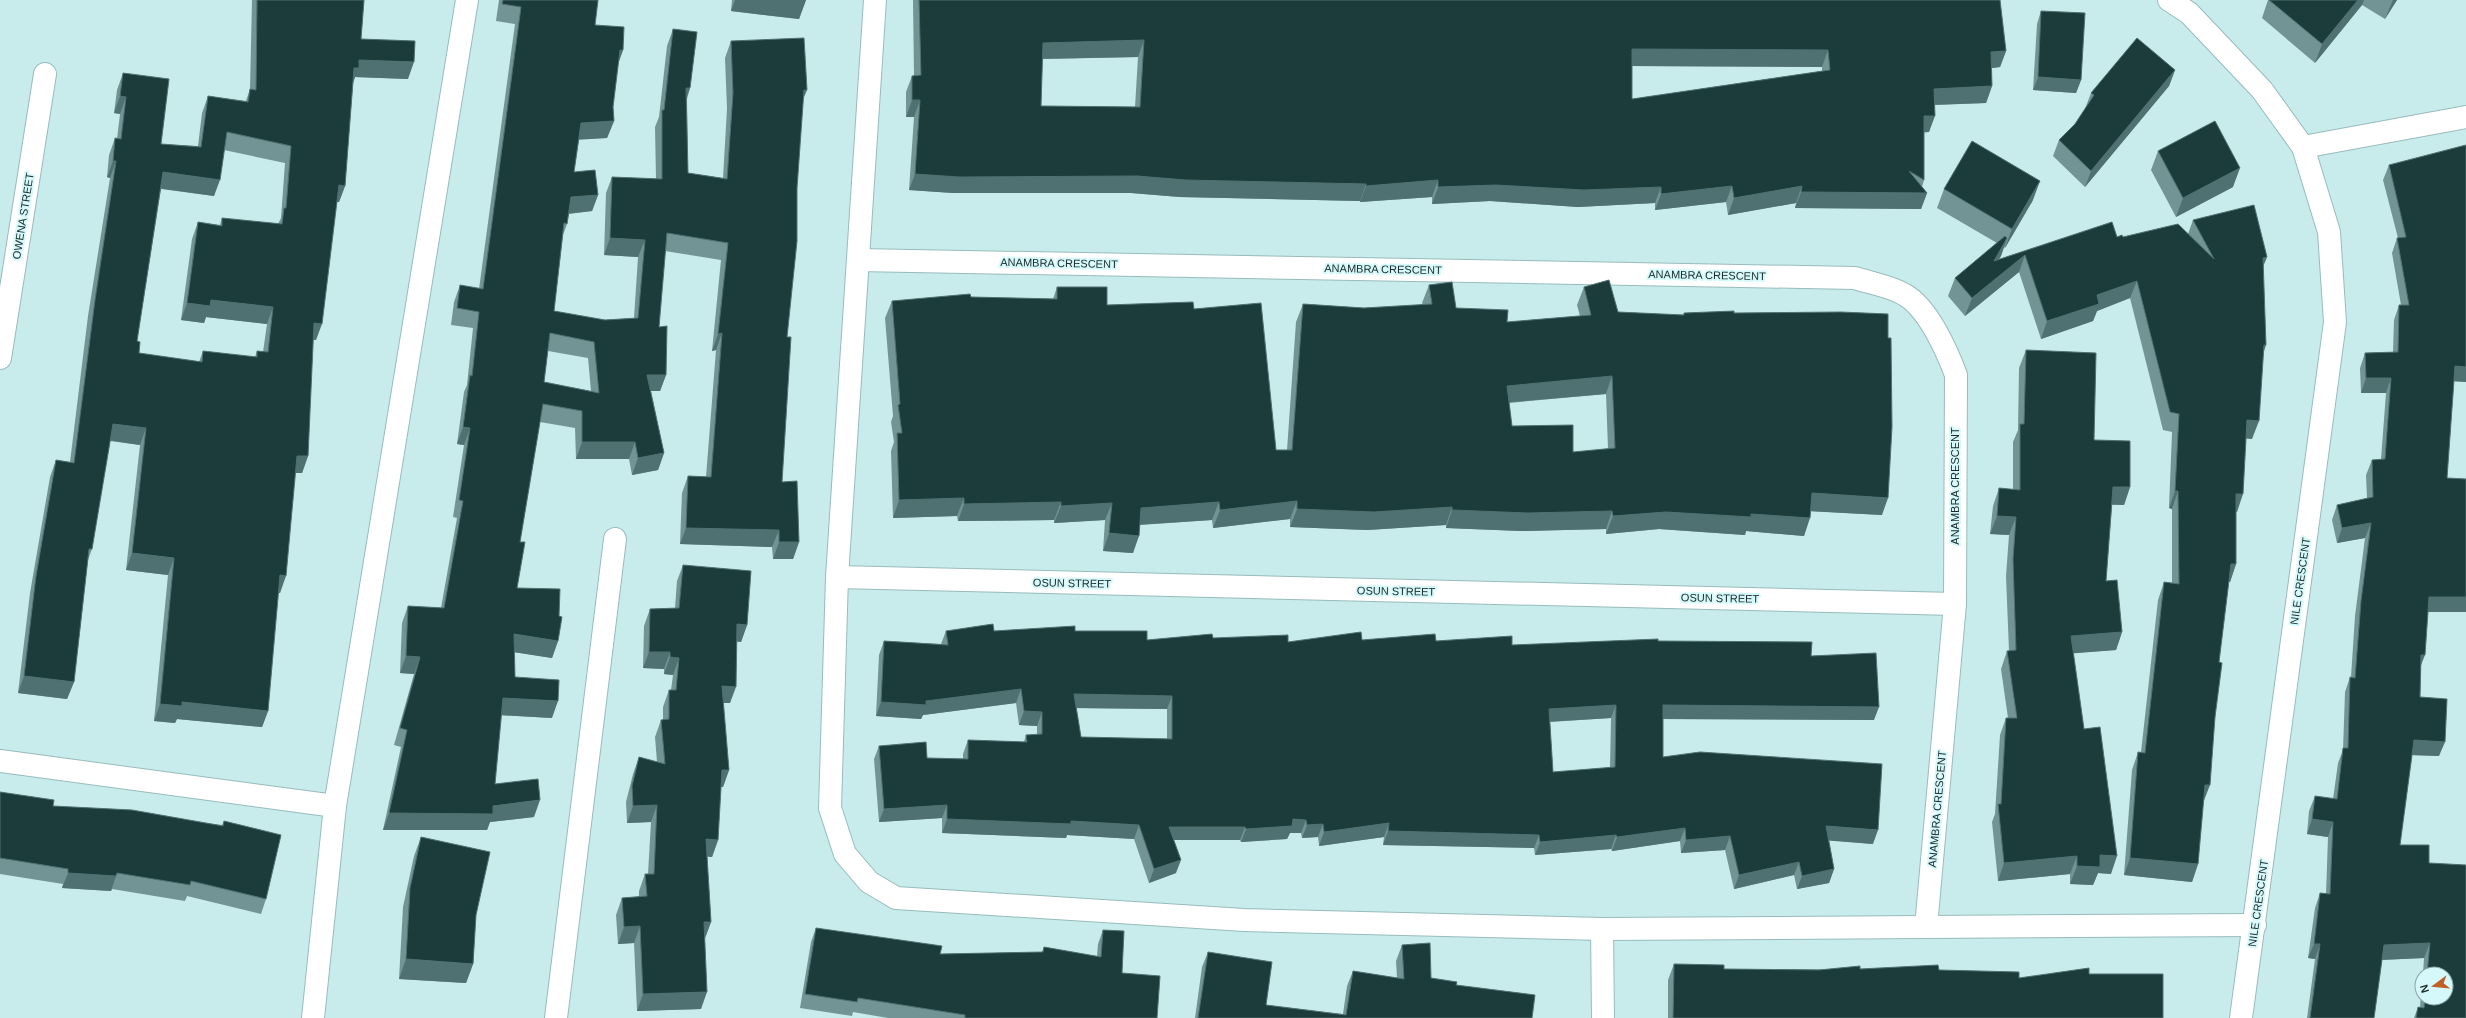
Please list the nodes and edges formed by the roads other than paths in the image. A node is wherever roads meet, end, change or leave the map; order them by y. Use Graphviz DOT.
graph roads {
  1 [pos="467,0"];
  2 [pos="875,0"];
  3 [pos="2169,0"];
  4 [pos="2194,6"];
  5 [pos="45,74"];
  6 [pos="2466,117"];
  7 [pos="2303,147"];
  8 [pos="858,260"];
  9 [pos="0,358"];
  10 [pos="615,539"];
  11 [pos="837,577"];
  12 [pos="1955,604"];
  13 [pos="0,761"];
  14 [pos="335,806"];
  15 [pos="2255,925"];
  16 [pos="1926,927"];
  17 [pos="1602,930"];
  18 [pos="313,1018"];
  19 [pos="556,1018"];
  20 [pos="1603,1018"];
  21 [pos="2241,1018"];
  1 -- 14 [label="street"];
  2 -- 8 [label="street"];
  3 -- 4 [label="street, NILE CRESCENT"];
  4 -- 7 [label="street, NILE CRESCENT"];
  5 -- 9 [label="street, OWENA STREET"];
  6 -- 7 [label="street"];
  7 -- 15 [label="street, NILE CRESCENT"];
  8 -- 11 [label="street"];
  8 -- 12 [label="street, ANAMBRA CRESCENT"];
  10 -- 19 [label="street"];
  11 -- 12 [label="street, OSUN STREET"];
  11 -- 17 [label="street"];
  12 -- 16 [label="street, ANAMBRA CRESCENT"];
  13 -- 14 [label="street"];
  14 -- 18 [label="street"];
  15 -- 16 [label="street"];
  15 -- 21 [label="street, NILE CRESCENT"];
  16 -- 17 [label="street"];
  17 -- 20 [label="street"];
}
